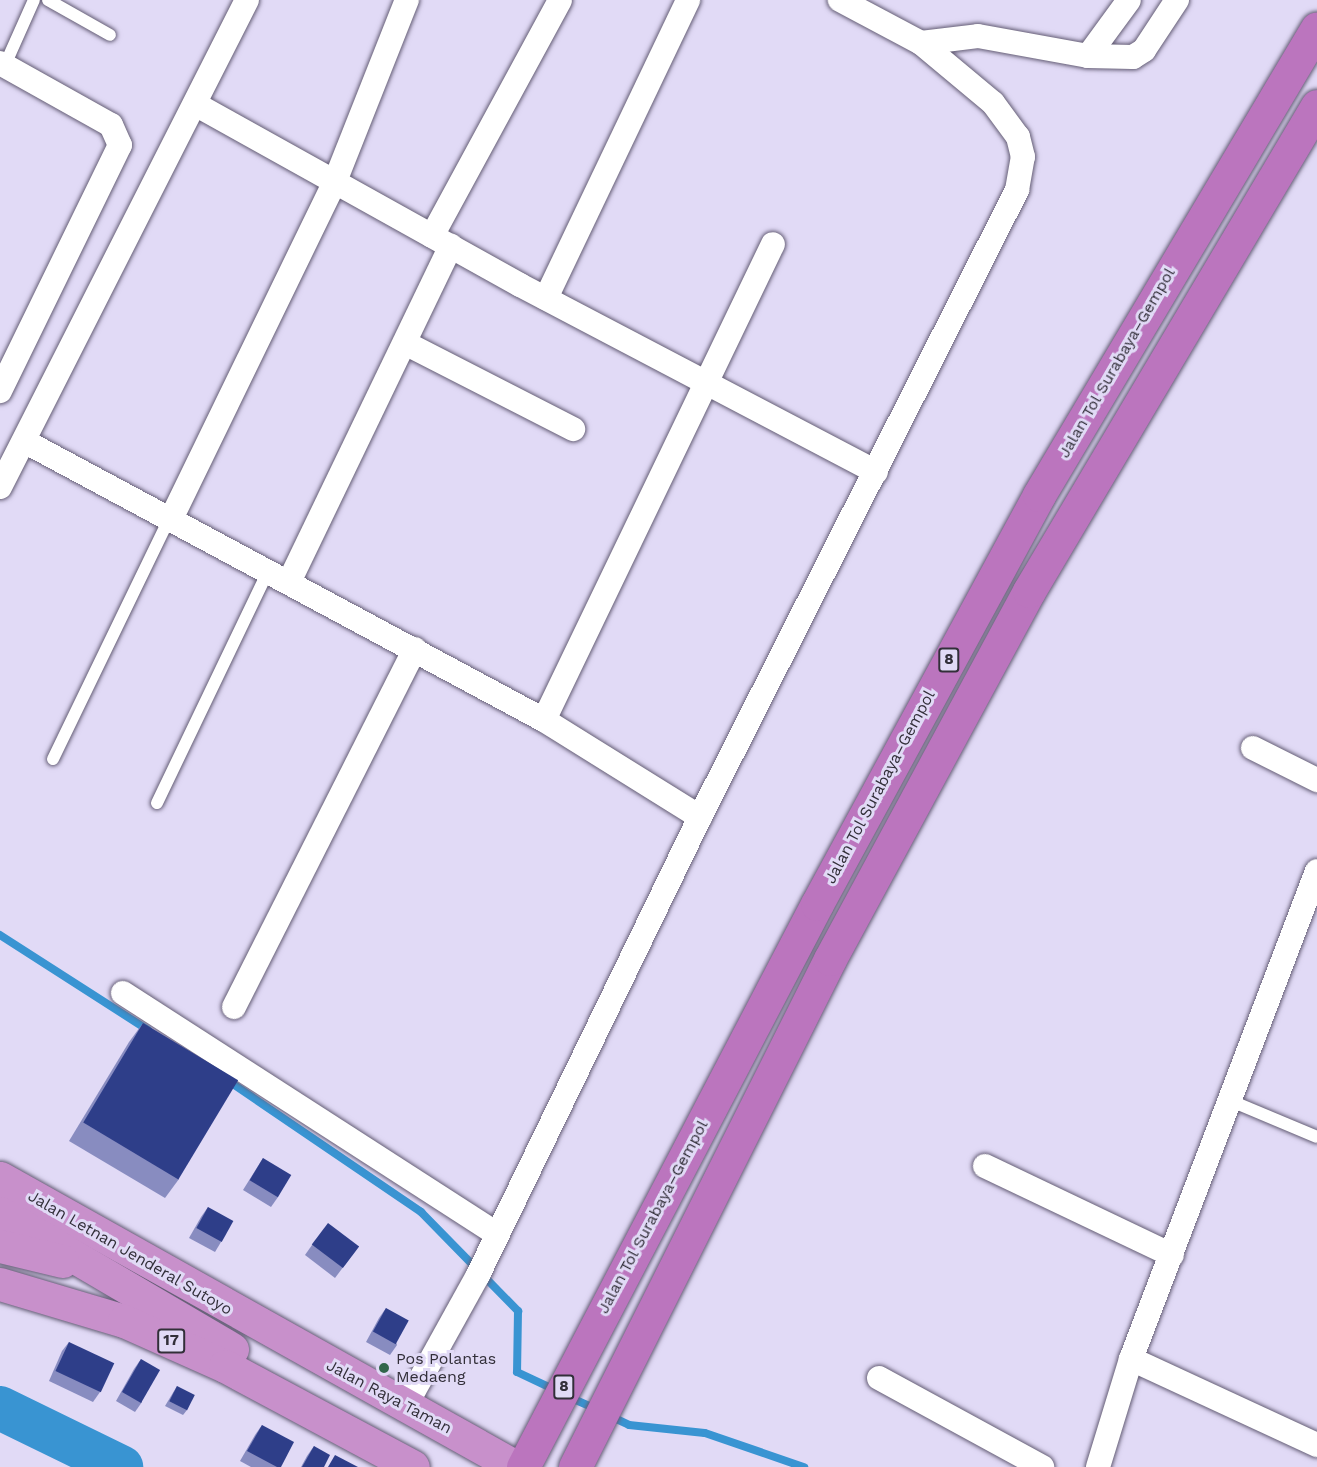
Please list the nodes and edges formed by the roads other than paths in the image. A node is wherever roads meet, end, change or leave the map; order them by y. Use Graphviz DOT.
graph roads {
  1 [pos="34,0"];
  2 [pos="48,0"];
  3 [pos="247,0"];
  4 [pos="408,0"];
  5 [pos="560,0"];
  6 [pos="688,0"];
  7 [pos="840,0"];
  8 [pos="1129,0"];
  9 [pos="1177,0"];
  10 [pos="1317,28"];
  11 [pos="110,35"];
  12 [pos="921,43"];
  13 [pos="1088,56"];
  14 [pos="2,68"];
  15 [pos="195,104"];
  16 [pos="1317,106"];
  17 [pos="334,184"];
  18 [pos="442,241"];
  19 [pos="773,244"];
  20 [pos="546,298"];
  21 [pos="405,343"];
  22 [pos="704,382"];
  23 [pos="0,391"];
  24 [pos="573,429"];
  25 [pos="24,441"];
  26 [pos="876,472"];
  27 [pos="0,487"];
  28 [pos="171,516"];
  29 [pos="280,574"];
  30 [pos="416,649"];
  31 [pos="544,720"];
  32 [pos="1253,748"];
  33 [pos="53,759"];
  34 [pos="1317,780"];
  35 [pos="158,803"];
  36 [pos="699,817"];
  37 [pos="1317,871"];
  38 [pos="123,993"];
  39 [pos="234,1007"];
  40 [pos="1229,1100"];
  41 [pos="1317,1137"];
  42 [pos="985,1166"];
  43 [pos="0,1178"];
  44 [pos="0,1213"];
  45 [pos="494,1242"];
  46 [pos="0,1246"];
  47 [pos="1172,1255"];
  48 [pos="105,1273"];
  49 [pos="0,1284"];
  50 [pos="260,1327"];
  51 [pos="1131,1359"];
  52 [pos="879,1378"];
  53 [pos="406,1405"];
  54 [pos="332,1422"];
  55 [pos="1317,1445"];
  56 [pos="413,1467"];
  57 [pos="516,1467"];
  58 [pos="523,1467"];
  59 [pos="575,1467"];
  60 [pos="1042,1467"];
  61 [pos="1098,1467"];
  1 -- 14 [label="lane"];
  2 -- 11 [label="lane"];
  3 -- 15 [label="street"];
  4 -- 17 [label="street"];
  5 -- 18 [label="street"];
  6 -- 20 [label="street"];
  7 -- 12 [label="street"];
  8 -- 13 [label="street"];
  9 -- 13 [label="street"];
  10 -- 58 [label="highway, Jalan Tol Surabaya–Gempol / 8"];
  12 -- 13 [label="street"];
  12 -- 26 [label="street"];
  14 -- 23 [label="street"];
  15 -- 17 [label="street"];
  15 -- 25 [label="street"];
  16 -- 59 [label="highway, 8"];
  17 -- 18 [label="street"];
  17 -- 28 [label="street"];
  18 -- 20 [label="street"];
  18 -- 21 [label="street"];
  19 -- 22 [label="street"];
  20 -- 22 [label="street"];
  21 -- 24 [label="street"];
  21 -- 29 [label="street"];
  22 -- 26 [label="street"];
  22 -- 31 [label="street"];
  25 -- 27 [label="street"];
  25 -- 28 [label="street"];
  26 -- 36 [label="street"];
  28 -- 29 [label="street"];
  28 -- 33 [label="lane"];
  29 -- 30 [label="street"];
  29 -- 35 [label="lane"];
  30 -- 31 [label="street"];
  30 -- 39 [label="street"];
  31 -- 36 [label="street"];
  32 -- 34 [label="street"];
  36 -- 45 [label="street"];
  37 -- 40 [label="street"];
  38 -- 45 [label="street"];
  40 -- 41 [label="lane"];
  40 -- 47 [label="street"];
  42 -- 47 [label="street"];
  43 -- 50 [label="highway, Jalan Letnan Jenderal Sutoyo"];
  44 -- 48 [label="highway, Jalan Letnan Jenderal Sutoyo"];
  45 -- 53 [label="street"];
  46 -- 48 [label="highway"];
  47 -- 51 [label="street"];
  48 -- 50 [label="highway"];
  48 -- 54 [label="highway, Jalan Letnan Jenderal Sutoyo"];
  49 -- 54 [label="highway, 17"];
  50 -- 53 [label="highway, Jalan Raya Taman"];
  51 -- 55 [label="street"];
  51 -- 61 [label="street"];
  52 -- 60 [label="street"];
  53 -- 57 [label="highway, Jalan Raya Taman"];
  54 -- 56 [label="highway, 17"];
}
